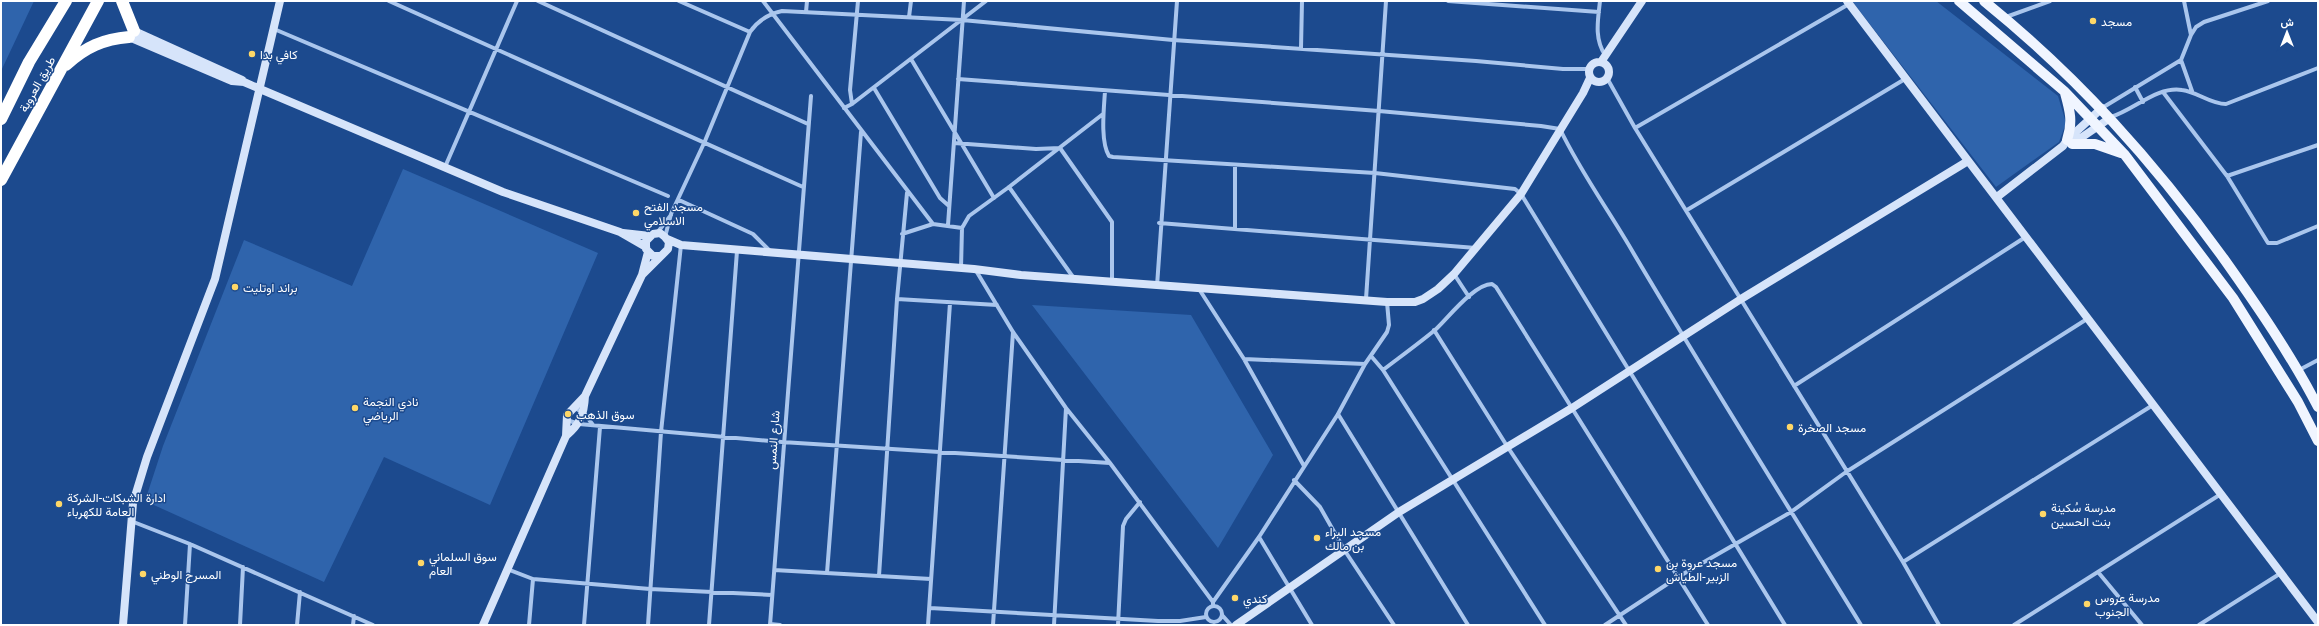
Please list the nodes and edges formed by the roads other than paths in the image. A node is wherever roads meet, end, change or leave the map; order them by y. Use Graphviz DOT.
graph roads {
  1 [pos="66,1"];
  2 [pos="98,1"];
  3 [pos="122,1"];
  4 [pos="280,1"];
  5 [pos="389,1"];
  6 [pos="517,1"];
  7 [pos="538,1"];
  8 [pos="679,1"];
  9 [pos="763,1"];
  10 [pos="807,1"];
  11 [pos="858,1"];
  12 [pos="910,1"];
  13 [pos="964,1"];
  14 [pos="986,1"];
  15 [pos="1177,1"];
  16 [pos="1302,1"];
  17 [pos="1386,1"];
  18 [pos="1448,1"];
  19 [pos="1600,1"];
  20 [pos="1959,1"];
  21 [pos="1984,1"];
  22 [pos="2050,1"];
  23 [pos="2184,1"];
  24 [pos="2268,1"];
  25 [pos="1643,2"];
  26 [pos="1848,2"];
  27 [pos="549,3"];
  28 [pos="806,12"];
  29 [pos="1599,12"];
  30 [pos="772,14"];
  31 [pos="856,14"];
  32 [pos="909,17"];
  33 [pos="2004,18"];
  34 [pos="962,20"];
  35 [pos="274,29"];
  36 [pos="750,32"];
  37 [pos="132,34"];
  38 [pos="2191,34"];
  39 [pos="1173,40"];
  40 [pos="1301,48"];
  41 [pos="496,50"];
  42 [pos="1383,54"];
  43 [pos="911,59"];
  44 [pos="1603,59"];
  45 [pos="2181,60"];
  46 [pos="2318,68"];
  47 [pos="1589,69"];
  48 [pos="56,78"];
  49 [pos="1590,78"];
  50 [pos="1607,78"];
  51 [pos="958,79"];
  52 [pos="1905,79"];
  53 [pos="728,87"];
  54 [pos="2136,87"];
  55 [pos="874,88"];
  56 [pos="260,89"];
  57 [pos="1105,91"];
  58 [pos="2192,91"];
  59 [pos="2064,92"];
  60 [pos="2163,92"];
  61 [pos="1170,95"];
  62 [pos="810,96"];
  63 [pos="2143,102"];
  64 [pos="852,104"];
  65 [pos="844,108"];
  66 [pos="2102,108"];
  67 [pos="469,110"];
  68 [pos="1379,111"];
  69 [pos="1103,114"];
  70 [pos="2110,118"];
  71 [pos="1,119"];
  72 [pos="2095,122"];
  73 [pos="808,124"];
  74 [pos="1635,128"];
  75 [pos="1560,129"];
  76 [pos="861,132"];
  77 [pos="955,132"];
  78 [pos="705,141"];
  79 [pos="954,143"];
  80 [pos="2068,143"];
  81 [pos="962,144"];
  82 [pos="2318,145"];
  83 [pos="1060,148"];
  84 [pos="2124,155"];
  85 [pos="1165,160"];
  86 [pos="1968,161"];
  87 [pos="1235,165"];
  88 [pos="445,167"];
  89 [pos="1375,173"];
  90 [pos="2227,176"];
  91 [pos="1,180"];
  92 [pos="802,187"];
  93 [pos="1009,187"];
  94 [pos="907,193"];
  95 [pos="1521,194"];
  96 [pos="668,196"];
  97 [pos="1997,197"];
  98 [pos="994,198"];
  99 [pos="679,200"];
  100 [pos="949,206"];
  101 [pos="1687,210"];
  102 [pos="671,214"];
  103 [pos="1160,223"];
  104 [pos="933,224"];
  105 [pos="948,226"];
  106 [pos="2318,226"];
  107 [pos="962,228"];
  108 [pos="1235,228"];
  109 [pos="620,232"];
  110 [pos="653,234"];
  111 [pos="902,234"];
  112 [pos="666,238"];
  113 [pos="2024,238"];
  114 [pos="1370,239"];
  115 [pos="680,245"];
  116 [pos="1476,248"];
  117 [pos="647,249"];
  118 [pos="668,249"];
  119 [pos="736,251"];
  120 [pos="771,253"];
  121 [pos="659,256"];
  122 [pos="797,256"];
  123 [pos="851,260"];
  124 [pos="900,264"];
  125 [pos="961,268"];
  126 [pos="974,269"];
  127 [pos="1454,274"];
  128 [pos="642,275"];
  129 [pos="1073,277"];
  130 [pos="1112,282"];
  131 [pos="1156,286"];
  132 [pos="1198,288"];
  133 [pos="1469,296"];
  134 [pos="897,299"];
  135 [pos="1366,299"];
  136 [pos="1741,299"];
  137 [pos="1387,302"];
  138 [pos="950,303"];
  139 [pos="997,305"];
  140 [pos="2087,319"];
  141 [pos="1434,330"];
  142 [pos="1013,332"];
  143 [pos="1683,336"];
  144 [pos="1371,356"];
  145 [pos="1244,360"];
  146 [pos="2318,360"];
  147 [pos="1365,364"];
  148 [pos="1383,370"];
  149 [pos="2298,370"];
  150 [pos="1629,372"];
  151 [pos="1794,386"];
  152 [pos="585,396"];
  153 [pos="2153,405"];
  154 [pos="573,406"];
  155 [pos="2318,407"];
  156 [pos="1066,408"];
  157 [pos="1572,408"];
  158 [pos="584,413"];
  159 [pos="1338,414"];
  160 [pos="566,419"];
  161 [pos="579,424"];
  162 [pos="593,425"];
  163 [pos="600,427"];
  164 [pos="662,432"];
  165 [pos="566,436"];
  166 [pos="723,438"];
  167 [pos="2318,441"];
  168 [pos="782,442"];
  169 [pos="836,446"];
  170 [pos="1507,446"];
  171 [pos="888,449"];
  172 [pos="940,452"];
  173 [pos="1004,457"];
  174 [pos="1063,460"];
  175 [pos="1110,463"];
  176 [pos="1304,466"];
  177 [pos="1846,472"];
  178 [pos="1451,479"];
  179 [pos="1294,480"];
  180 [pos="2221,494"];
  181 [pos="1140,502"];
  182 [pos="1399,512"];
  183 [pos="1791,512"];
  184 [pos="130,521"];
  185 [pos="1259,537"];
  186 [pos="190,544"];
  187 [pos="1734,544"];
  188 [pos="1345,551"];
  189 [pos="1903,562"];
  190 [pos="243,567"];
  191 [pos="506,569"];
  192 [pos="774,570"];
  193 [pos="2098,572"];
  194 [pos="827,573"];
  195 [pos="2281,573"];
  196 [pos="879,576"];
  197 [pos="1678,577"];
  198 [pos="533,579"];
  199 [pos="931,579"];
  200 [pos="588,584"];
  201 [pos="650,589"];
  202 [pos="1289,589"];
  203 [pos="300,592"];
  204 [pos="712,592"];
  205 [pos="772,595"];
  206 [pos="1213,604"];
  207 [pos="930,608"];
  208 [pos="994,612"];
  209 [pos="1055,614"];
  210 [pos="1222,615"];
  211 [pos="354,616"];
  212 [pos="1620,616"];
  213 [pos="1118,617"];
  214 [pos="1206,617"];
  215 [pos="2318,622"];
  216 [pos="123,625"];
  217 [pos="185,625"];
  218 [pos="240,625"];
  219 [pos="297,625"];
  220 [pos="353,625"];
  221 [pos="373,625"];
  222 [pos="483,625"];
  223 [pos="529,625"];
  224 [pos="584,625"];
  225 [pos="648,625"];
  226 [pos="709,625"];
  227 [pos="770,625"];
  228 [pos="780,625"];
  229 [pos="928,625"];
  230 [pos="993,625"];
  231 [pos="1054,625"];
  232 [pos="1118,625"];
  233 [pos="1231,625"];
  234 [pos="1236,625"];
  235 [pos="1312,625"];
  236 [pos="1394,625"];
  237 [pos="1468,625"];
  238 [pos="1545,625"];
  239 [pos="1605,625"];
  240 [pos="1626,625"];
  241 [pos="1708,625"];
  242 [pos="1785,625"];
  243 [pos="1861,625"];
  244 [pos="1939,625"];
  245 [pos="2014,625"];
  246 [pos="2142,625"];
  247 [pos="2199,625"];
  1 -- 71 [label="highway, طريق العروبة"];
  2 -- 48 [label="highway, طريق العروبة"];
  3 -- 37 [label="highway"];
  4 -- 35 [label="street"];
  5 -- 41 [label="street"];
  6 -- 41 [label="street"];
  7 -- 27 [label="street"];
  8 -- 36 [label="street"];
  9 -- 30 [label="street"];
  10 -- 28 [label="street"];
  11 -- 31 [label="street"];
  12 -- 32 [label="street"];
  13 -- 34 [label="street"];
  14 -- 34 [label="street"];
  15 -- 39 [label="street"];
  16 -- 40 [label="street"];
  17 -- 42 [label="street"];
  18 -- 29 [label="street"];
  19 -- 29 [label="street"];
  20 -- 59 [label="main road"];
  21 -- 33 [label="main road"];
  22 -- 33 [label="street"];
  23 -- 38 [label="street"];
  24 -- 38 [label="street"];
  25 -- 44 [label="street"];
  26 -- 52 [label="street"];
  26 -- 74 [label="street"];
  27 -- 53 [label="street"];
  28 -- 30 [label="street"];
  28 -- 31 [label="street"];
  29 -- 44 [label="street"];
  30 -- 36 [label="street"];
  30 -- 65 [label="street"];
  31 -- 32 [label="street"];
  31 -- 64 [label="street"];
  32 -- 34 [label="street"];
  33 -- 66 [label="main road"];
  34 -- 39 [label="street"];
  34 -- 43 [label="street"];
  34 -- 51 [label="street"];
  35 -- 56 [label="street"];
  35 -- 67 [label="street"];
  36 -- 53 [label="street"];
  37 -- 48 [label="highway"];
  37 -- 56 [label="street"];
  38 -- 45 [label="street"];
  39 -- 40 [label="street"];
  39 -- 61 [label="street"];
  40 -- 42 [label="street"];
  41 -- 67 [label="street"];
  41 -- 78 [label="street"];
  42 -- 47 [label="street"];
  42 -- 68 [label="street"];
  43 -- 55 [label="street"];
  43 -- 77 [label="street"];
  44 -- 47 [label="street"];
  44 -- 50 [label="street"];
  45 -- 54 [label="street"];
  45 -- 58 [label="street"];
  46 -- 58 [label="street"];
  47 -- 49 [label="street"];
  48 -- 91 [label="highway, طريق العروبة"];
  49 -- 50 [label="street"];
  49 -- 75 [label="street"];
  50 -- 74 [label="street"];
  51 -- 57 [label="street"];
  51 -- 77 [label="street"];
  52 -- 86 [label="street"];
  52 -- 101 [label="street"];
  53 -- 73 [label="street"];
  53 -- 78 [label="street"];
  54 -- 63 [label="street"];
  54 -- 66 [label="street"];
  55 -- 64 [label="street"];
  55 -- 100 [label="street"];
  56 -- 88 [label="street"];
  56 -- 184 [label="street"];
  57 -- 61 [label="street"];
  57 -- 69 [label="street"];
  58 -- 60 [label="street"];
  59 -- 72 [label="main road"];
  59 -- 80 [label="main road"];
  60 -- 63 [label="street"];
  60 -- 90 [label="street"];
  61 -- 68 [label="street"];
  61 -- 85 [label="street"];
  62 -- 73 [label="street, شارع النمس"];
  63 -- 70 [label="street"];
  64 -- 65 [label="street"];
  65 -- 76 [label="street"];
  66 -- 70 [label="main road"];
  66 -- 72 [label="street"];
  67 -- 88 [label="street"];
  67 -- 96 [label="street"];
  68 -- 75 [label="street"];
  68 -- 89 [label="street"];
  69 -- 83 [label="street"];
  69 -- 85 [label="street"];
  70 -- 72 [label="street"];
  70 -- 149 [label="main road"];
  72 -- 80 [label="street"];
  72 -- 84 [label="main road"];
  73 -- 92 [label="street, شارع النمس"];
  74 -- 101 [label="street"];
  75 -- 95 [label="street"];
  75 -- 143 [label="street"];
  76 -- 94 [label="street"];
  76 -- 123 [label="street"];
  77 -- 79 [label="street"];
  77 -- 81 [label="street"];
  78 -- 92 [label="street"];
  78 -- 99 [label="street"];
  79 -- 81 [label="street"];
  79 -- 100 [label="street"];
  80 -- 84 [label="main road"];
  80 -- 97 [label="street"];
  81 -- 83 [label="street"];
  81 -- 98 [label="street"];
  82 -- 90 [label="street"];
  83 -- 93 [label="street"];
  83 -- 130 [label="street"];
  84 -- 167 [label="main road"];
  85 -- 87 [label="street"];
  85 -- 103 [label="street"];
  86 -- 97 [label="street"];
  86 -- 136 [label="street"];
  87 -- 89 [label="street"];
  87 -- 108 [label="street"];
  88 -- 109 [label="street"];
  89 -- 95 [label="street"];
  89 -- 114 [label="street"];
  90 -- 106 [label="street"];
  92 -- 122 [label="street, شارع النمس"];
  93 -- 98 [label="street"];
  93 -- 129 [label="street"];
  94 -- 104 [label="street"];
  94 -- 111 [label="street"];
  95 -- 116 [label="street"];
  95 -- 150 [label="street"];
  97 -- 113 [label="street"];
  98 -- 107 [label="street"];
  99 -- 102 [label="street"];
  99 -- 120 [label="street"];
  100 -- 105 [label="street"];
  101 -- 136 [label="street"];
  102 -- 110 [label="street"];
  102 -- 112 [label="street"];
  103 -- 108 [label="street"];
  103 -- 131 [label="street"];
  104 -- 105 [label="street"];
  104 -- 111 [label="street"];
  105 -- 107 [label="street"];
  107 -- 125 [label="street"];
  108 -- 114 [label="street"];
  109 -- 110 [label="street"];
  109 -- 117 [label="street"];
  110 -- 112 [label="street"];
  110 -- 117 [label="street"];
  111 -- 124 [label="street"];
  112 -- 115 [label="street"];
  112 -- 118 [label="street"];
  113 -- 140 [label="street"];
  113 -- 151 [label="street"];
  114 -- 116 [label="street"];
  114 -- 135 [label="street"];
  115 -- 118 [label="street"];
  115 -- 119 [label="street"];
  115 -- 164 [label="street"];
  116 -- 127 [label="street"];
  117 -- 121 [label="street"];
  117 -- 128 [label="street"];
  118 -- 121 [label="street"];
  119 -- 120 [label="street"];
  119 -- 166 [label="street"];
  120 -- 122 [label="street"];
  121 -- 128 [label="street"];
  122 -- 123 [label="street"];
  122 -- 168 [label="street, شارع النمس"];
  123 -- 124 [label="street"];
  123 -- 169 [label="street"];
  124 -- 125 [label="street"];
  124 -- 134 [label="street"];
  125 -- 126 [label="street"];
  126 -- 129 [label="street"];
  126 -- 139 [label="street"];
  127 -- 133 [label="street"];
  127 -- 137 [label="street"];
  128 -- 152 [label="street"];
  129 -- 130 [label="street"];
  130 -- 131 [label="street"];
  131 -- 132 [label="street"];
  132 -- 135 [label="street"];
  132 -- 145 [label="street"];
  133 -- 141 [label="street"];
  133 -- 157 [label="street"];
  134 -- 138 [label="street"];
  134 -- 171 [label="street"];
  135 -- 137 [label="street"];
  136 -- 143 [label="street"];
  136 -- 151 [label="street"];
  137 -- 144 [label="street"];
  138 -- 139 [label="street"];
  138 -- 172 [label="street"];
  139 -- 142 [label="street"];
  140 -- 153 [label="street"];
  140 -- 177 [label="street"];
  141 -- 148 [label="street"];
  141 -- 170 [label="street"];
  142 -- 156 [label="street"];
  142 -- 173 [label="street"];
  143 -- 150 [label="street"];
  143 -- 183 [label="street"];
  144 -- 147 [label="street"];
  144 -- 148 [label="street"];
  145 -- 147 [label="street"];
  145 -- 176 [label="street"];
  146 -- 149 [label="street"];
  147 -- 159 [label="street"];
  148 -- 178 [label="street"];
  149 -- 155 [label="main road"];
  150 -- 157 [label="street"];
  150 -- 187 [label="street"];
  151 -- 177 [label="street"];
  152 -- 154 [label="street"];
  152 -- 158 [label="street"];
  153 -- 180 [label="street"];
  153 -- 189 [label="street"];
  154 -- 158 [label="street"];
  154 -- 160 [label="street"];
  156 -- 174 [label="street"];
  156 -- 175 [label="street"];
  157 -- 170 [label="street"];
  157 -- 197 [label="street"];
  158 -- 161 [label="street"];
  158 -- 162 [label="street"];
  159 -- 176 [label="street"];
  159 -- 182 [label="street"];
  160 -- 161 [label="street"];
  160 -- 165 [label="street"];
  161 -- 162 [label="street"];
  161 -- 165 [label="street"];
  162 -- 163 [label="street"];
  163 -- 164 [label="street"];
  163 -- 200 [label="street"];
  164 -- 166 [label="street"];
  164 -- 201 [label="street"];
  165 -- 191 [label="street"];
  166 -- 168 [label="street"];
  166 -- 204 [label="street"];
  168 -- 169 [label="street"];
  168 -- 192 [label="street, شارع النمس"];
  169 -- 171 [label="street"];
  169 -- 194 [label="street"];
  170 -- 178 [label="street"];
  170 -- 212 [label="street"];
  171 -- 172 [label="street"];
  171 -- 196 [label="street"];
  172 -- 173 [label="street"];
  172 -- 199 [label="street"];
  173 -- 174 [label="street"];
  173 -- 208 [label="street"];
  174 -- 175 [label="street"];
  174 -- 209 [label="street"];
  175 -- 181 [label="street"];
  176 -- 179 [label="street"];
  177 -- 183 [label="street"];
  177 -- 189 [label="street"];
  178 -- 182 [label="street"];
  178 -- 238 [label="street"];
  179 -- 185 [label="street"];
  179 -- 188 [label="street"];
  180 -- 193 [label="street"];
  180 -- 195 [label="street"];
  181 -- 206 [label="street"];
  181 -- 213 [label="street"];
  182 -- 188 [label="street"];
  182 -- 237 [label="street"];
  183 -- 187 [label="street"];
  183 -- 243 [label="street"];
  184 -- 186 [label="street"];
  184 -- 216 [label="street"];
  185 -- 202 [label="street"];
  185 -- 206 [label="street"];
  186 -- 190 [label="street"];
  186 -- 217 [label="street"];
  187 -- 197 [label="street"];
  187 -- 242 [label="street"];
  188 -- 202 [label="street"];
  188 -- 236 [label="street"];
  189 -- 244 [label="street"];
  190 -- 203 [label="street"];
  190 -- 218 [label="street"];
  191 -- 198 [label="street"];
  191 -- 222 [label="street"];
  192 -- 194 [label="street"];
  192 -- 205 [label="street, شارع النمس"];
  193 -- 245 [label="street"];
  193 -- 246 [label="street"];
  194 -- 196 [label="street"];
  195 -- 215 [label="street"];
  195 -- 247 [label="street"];
  196 -- 199 [label="street"];
  197 -- 212 [label="street"];
  197 -- 241 [label="street"];
  198 -- 200 [label="street"];
  198 -- 223 [label="street"];
  199 -- 207 [label="street"];
  200 -- 201 [label="street"];
  200 -- 224 [label="street"];
  201 -- 204 [label="street"];
  201 -- 225 [label="street"];
  202 -- 234 [label="street"];
  202 -- 235 [label="street"];
  203 -- 211 [label="street"];
  203 -- 219 [label="street"];
  204 -- 205 [label="street"];
  204 -- 226 [label="street"];
  205 -- 227 [label="street, شارع النمس"];
  206 -- 210 [label="street"];
  206 -- 214 [label="street"];
  207 -- 208 [label="street"];
  207 -- 229 [label="street"];
  208 -- 209 [label="street"];
  208 -- 230 [label="street"];
  209 -- 213 [label="street"];
  209 -- 231 [label="street"];
  210 -- 214 [label="street"];
  210 -- 233 [label="street"];
  211 -- 220 [label="street"];
  211 -- 221 [label="street"];
  212 -- 239 [label="street"];
  212 -- 240 [label="street"];
  213 -- 214 [label="street"];
  213 -- 232 [label="street"];
  227 -- 228 [label="street"];
}
